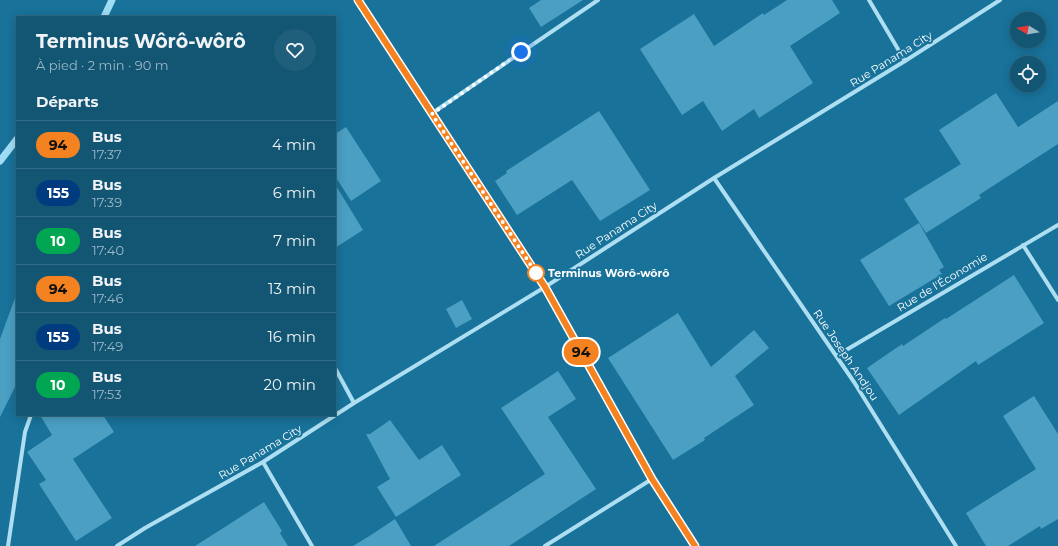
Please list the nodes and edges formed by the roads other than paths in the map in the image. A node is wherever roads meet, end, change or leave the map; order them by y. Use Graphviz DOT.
graph roads {
  1 [pos="358,0"];
  2 [pos="598,0"];
  3 [pos="869,0"];
  4 [pos="1000,0"];
  5 [pos="905,61"];
  6 [pos="432,114"];
  7 [pos="714,178"];
  8 [pos="1058,225"];
  9 [pos="1023,245"];
  10 [pos="545,287"];
  11 [pos="1058,300"];
  12 [pos="836,356"];
  13 [pos="336,370"];
  14 [pos="354,403"];
  15 [pos="336,415"];
  16 [pos="31,416"];
  17 [pos="334,416"];
  18 [pos="263,462"];
  19 [pos="652,479"];
  20 [pos="8,546"];
  21 [pos="117,546"];
  22 [pos="312,546"];
  23 [pos="546,546"];
  24 [pos="695,546"];
  25 [pos="956,546"];
  1 -- 6 [label="street"];
  2 -- 6 [label="street"];
  3 -- 5 [label="street"];
  4 -- 5 [label="street, Rue Panama City"];
  5 -- 7 [label="street, Rue Panama City"];
  6 -- 10 [label="street"];
  7 -- 10 [label="street, Rue Panama City"];
  7 -- 12 [label="street, Rue Joseph Andjou"];
  8 -- 9 [label="street, Rue de l'Économie"];
  9 -- 11 [label="street"];
  9 -- 12 [label="street, Rue de l'Économie"];
  10 -- 14 [label="street, Rue Panama City"];
  10 -- 19 [label="street"];
  12 -- 25 [label="street, Rue Joseph Andjou"];
  13 -- 14 [label="street"];
  14 -- 15 [label="street, Rue Panama City"];
  16 -- 20 [label="street"];
  17 -- 18 [label="street, Rue Panama City"];
  18 -- 21 [label="street, Rue Panama City"];
  18 -- 22 [label="street"];
  19 -- 23 [label="street"];
  19 -- 24 [label="street"];
}
